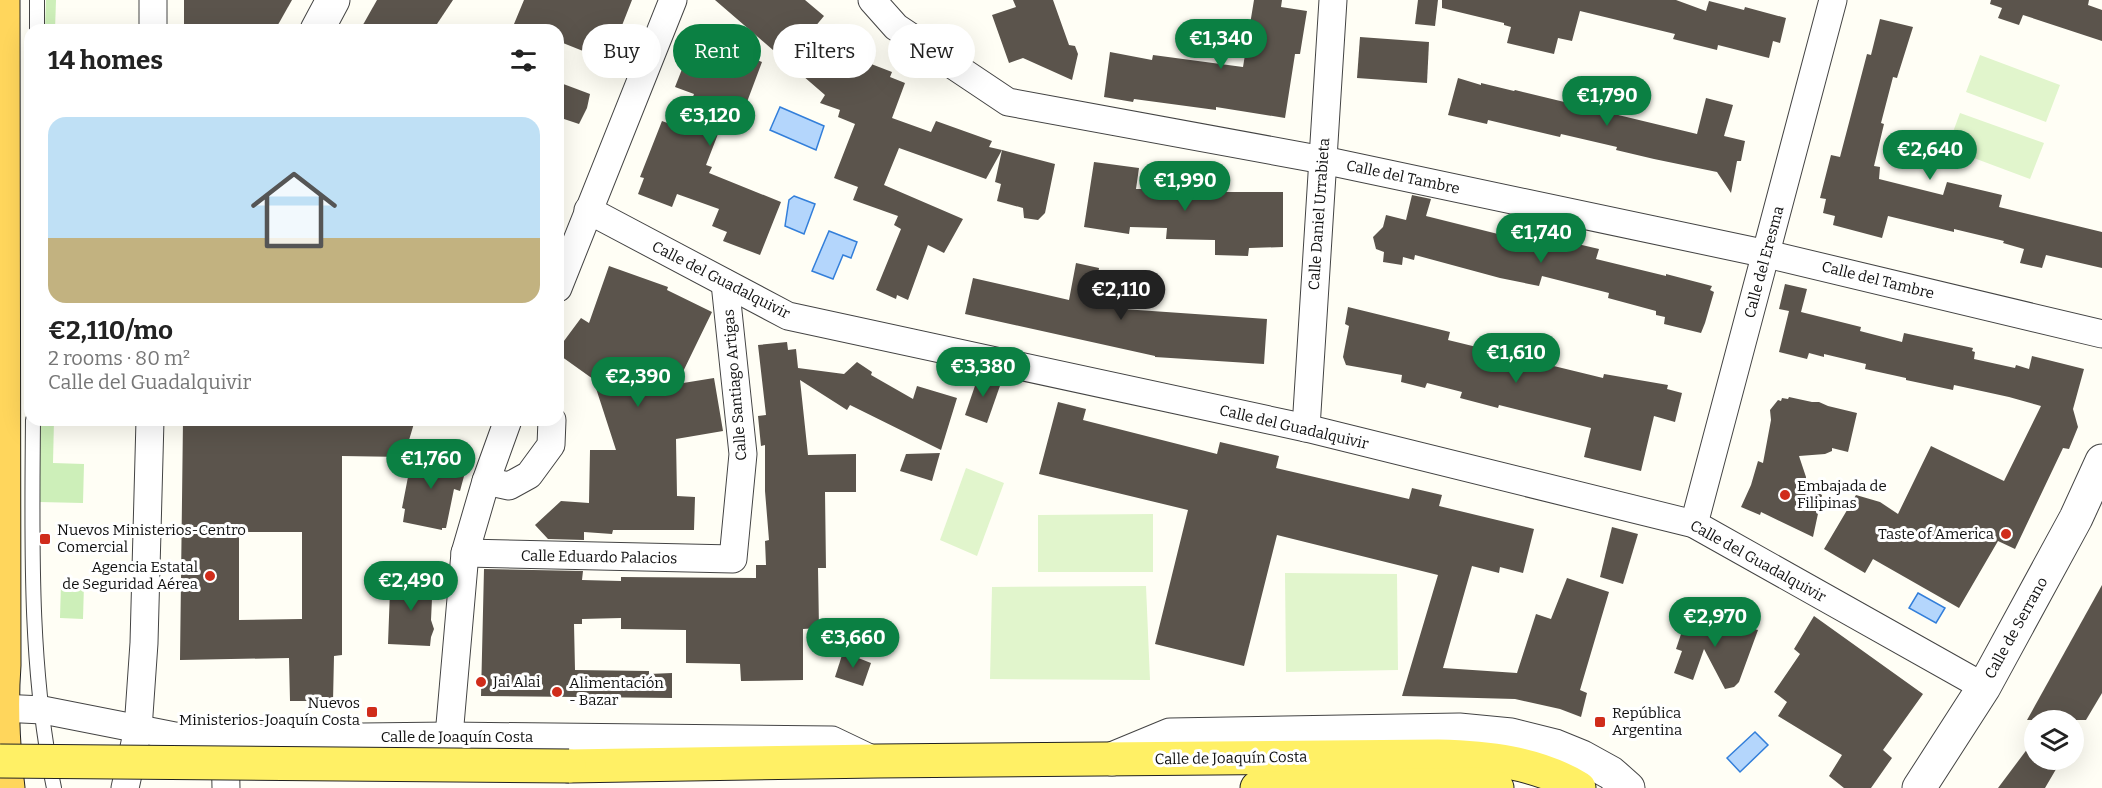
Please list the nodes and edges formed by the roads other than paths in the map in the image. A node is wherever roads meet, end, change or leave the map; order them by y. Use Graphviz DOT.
graph roads {
  1 [pos="3,0"];
  2 [pos="37,0"];
  3 [pos="153,0"];
  4 [pos="333,0"];
  5 [pos="673,0"];
  6 [pos="872,0"];
  7 [pos="1333,0"];
  8 [pos="1830,1"];
  9 [pos="37,24"];
  10 [pos="153,24"];
  11 [pos="320,24"];
  12 [pos="1323,160"];
  13 [pos="588,210"];
  14 [pos="1767,254"];
  15 [pos="564,272"];
  16 [pos="725,283"];
  17 [pos="2102,334"];
  18 [pos="33,426"];
  19 [pos="150,426"];
  20 [pos="506,426"];
  21 [pos="552,426"];
  22 [pos="1306,428"];
  23 [pos="2102,461"];
  24 [pos="486,481"];
  25 [pos="1694,524"];
  26 [pos="465,553"];
  27 [pos="733,559"];
  28 [pos="1984,687"];
  29 [pos="1,708"];
  30 [pos="43,710"];
  31 [pos="138,729"];
  32 [pos="449,736"];
  33 [pos="225,738"];
  34 [pos="2,755"];
  35 [pos="1112,759"];
  36 [pos="877,761"];
  37 [pos="8,788"];
  38 [pos="54,788"];
  39 [pos="125,788"];
  40 [pos="225,788"];
  41 [pos="1257,788"];
  42 [pos="1497,788"];
  43 [pos="1579,788"];
  44 [pos="1628,788"];
  45 [pos="1919,788"];
  1 -- 29 [label="highway"];
  2 -- 9 [label="lane"];
  3 -- 10 [label="street"];
  4 -- 11 [label="street"];
  5 -- 13 [label="street"];
  6 -- 12 [label="street, Calle del Tambre"];
  7 -- 12 [label="street, Calle Daniel Urrabieta"];
  8 -- 14 [label="street, Calle del Eresma"];
  12 -- 14 [label="street, Calle del Tambre"];
  12 -- 22 [label="street, Calle Daniel Urrabieta"];
  13 -- 15 [label="street"];
  13 -- 16 [label="street, Calle del Guadalquivir"];
  14 -- 17 [label="street, Calle del Tambre"];
  14 -- 25 [label="street, Calle del Eresma"];
  16 -- 22 [label="street, Calle del Guadalquivir"];
  16 -- 27 [label="street, Calle Santiago Artigas"];
  18 -- 30 [label="lane"];
  19 -- 31 [label="street"];
  20 -- 24 [label="street"];
  21 -- 24 [label="street"];
  22 -- 25 [label="street, Calle del Guadalquivir"];
  23 -- 28 [label="street, Calle de Serrano"];
  24 -- 26 [label="street"];
  25 -- 28 [label="street, Calle del Guadalquivir"];
  26 -- 27 [label="street, Calle Eduardo Palacios"];
  26 -- 32 [label="street"];
  28 -- 45 [label="street, Calle de Serrano"];
  29 -- 30 [label="street, Calle de Joaquín Costa"];
  29 -- 34 [label="highway"];
  30 -- 31 [label="street, Calle de Joaquín Costa"];
  30 -- 34 [label="street"];
  30 -- 38 [label="lane"];
  31 -- 33 [label="street, Calle de Joaquín Costa"];
  31 -- 39 [label="street"];
  32 -- 33 [label="street, Calle de Joaquín Costa"];
  32 -- 36 [label="street, Calle de Joaquín Costa"];
  33 -- 40 [label="street"];
  34 -- 36 [label="main road, Calle de Joaquín Costa, bridge"];
  34 -- 37 [label="highway"];
  35 -- 36 [label="main road, Calle de Joaquín Costa"];
  35 -- 43 [label="main road, Calle de Joaquín Costa"];
  35 -- 44 [label="street"];
  41 -- 42 [label="main road, Calle de Joaquín Costa"];
}
